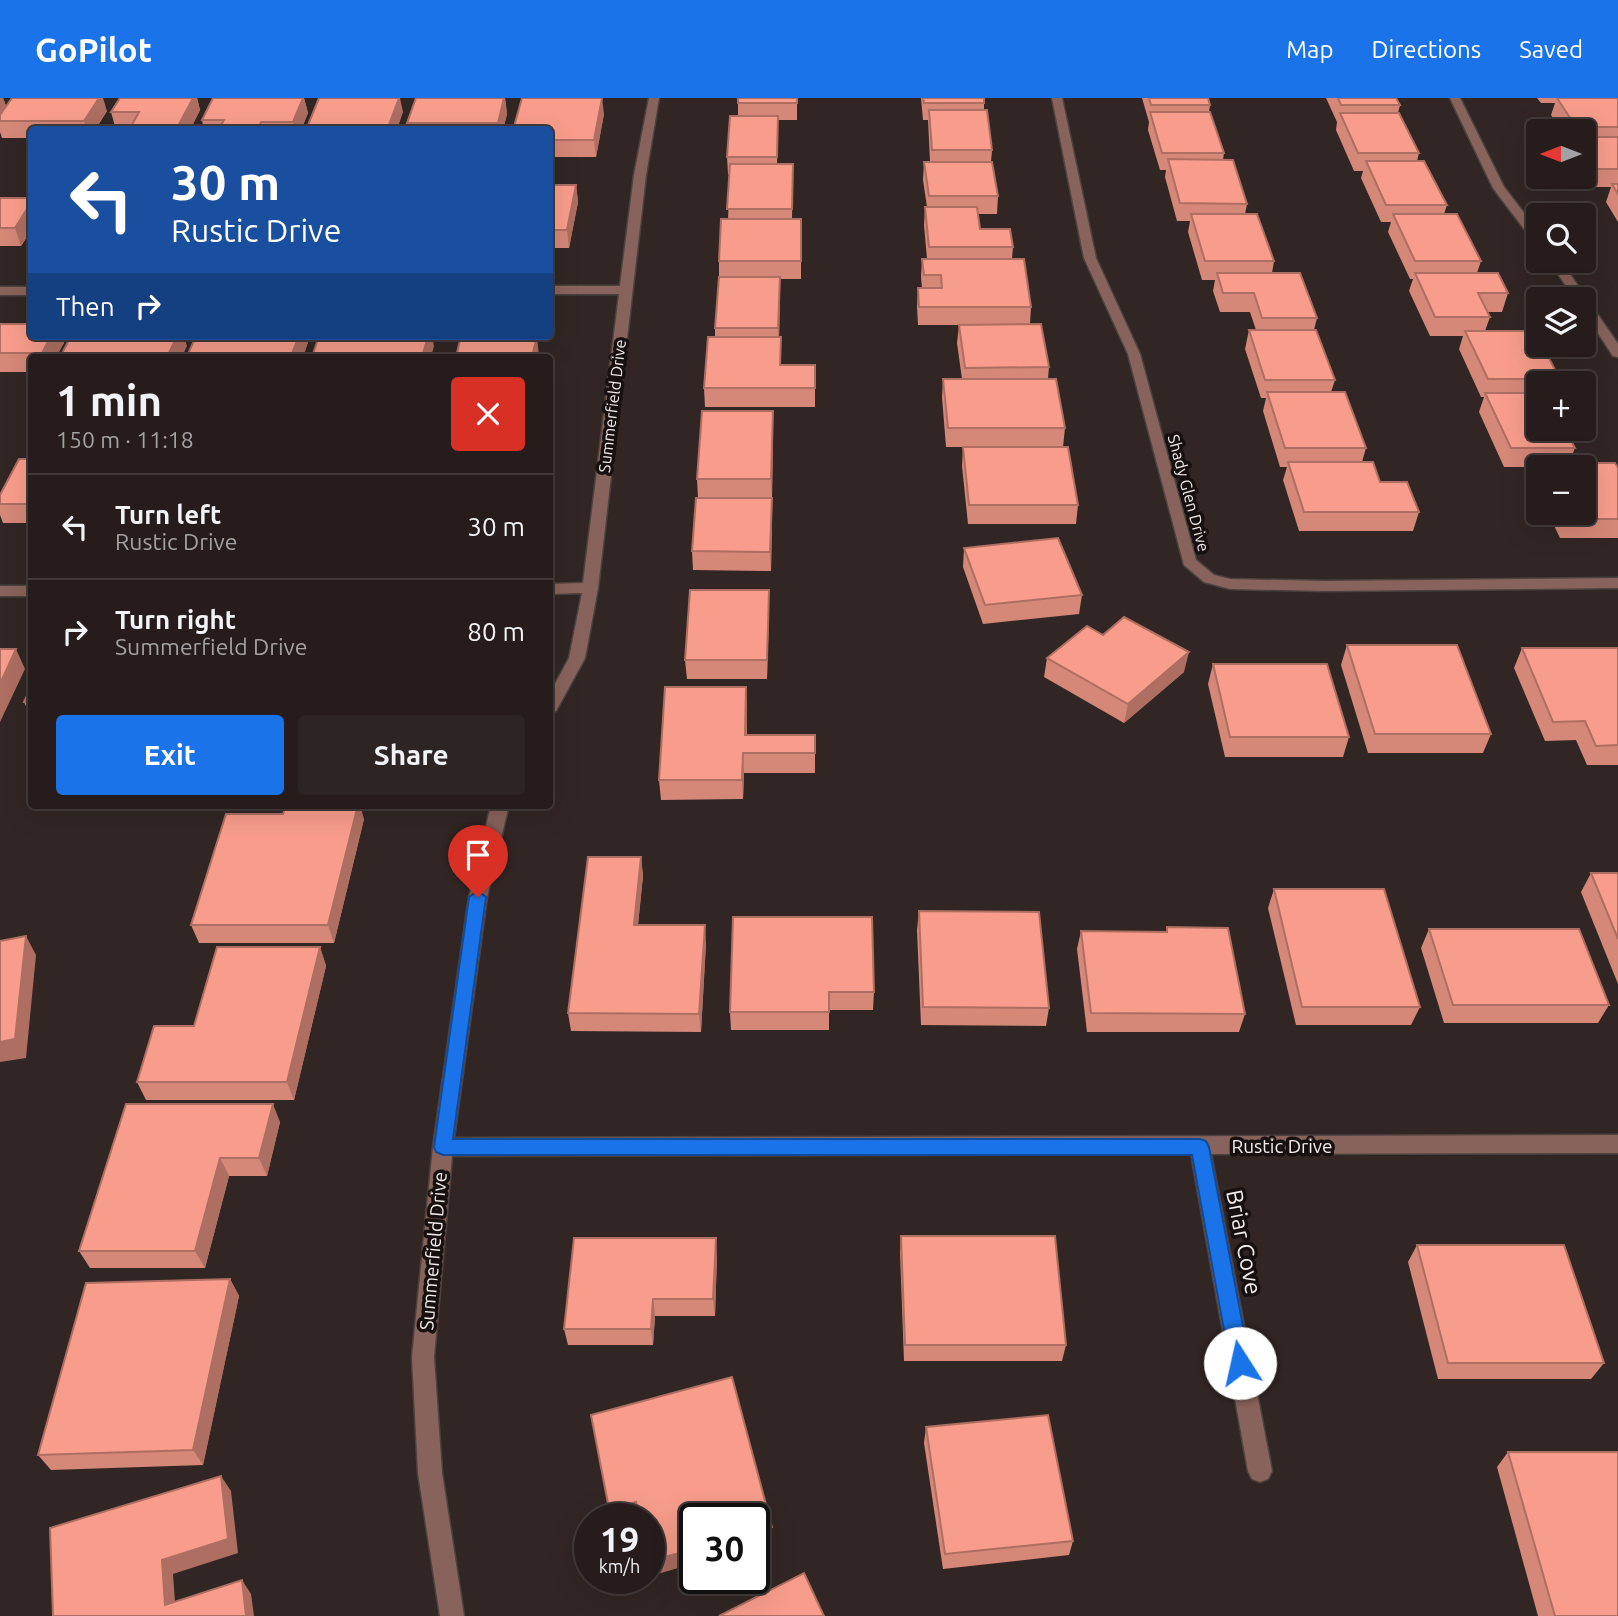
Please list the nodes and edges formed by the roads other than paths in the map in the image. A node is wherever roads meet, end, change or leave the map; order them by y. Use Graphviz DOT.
graph roads {
  1 [pos="654,98"];
  2 [pos="1057,98"];
  3 [pos="1455,98"];
  4 [pos="1526,223"];
  5 [pos="553,290"];
  6 [pos="626,290"];
  7 [pos="0,291"];
  8 [pos="28,291"];
  9 [pos="1596,321"];
  10 [pos="1618,353"];
  11 [pos="1618,583"];
  12 [pos="590,588"];
  13 [pos="553,589"];
  14 [pos="0,591"];
  15 [pos="28,591"];
  16 [pos="553,702"];
  17 [pos="499,809"];
  18 [pos="1618,1144"];
  19 [pos="443,1147"];
  20 [pos="1200,1147"];
  21 [pos="1260,1471"];
  22 [pos="452,1616"];
  1 -- 6 [label="street, Summerfield Drive"];
  2 -- 11 [label="street, Shady Glen Drive"];
  3 -- 4 [label="street"];
  5 -- 6 [label="street"];
  6 -- 12 [label="street, Summerfield Drive"];
  7 -- 8 [label="street"];
  9 -- 10 [label="street"];
  12 -- 13 [label="street"];
  12 -- 16 [label="street, Summerfield Drive"];
  14 -- 15 [label="street"];
  17 -- 19 [label="street, Summerfield Drive"];
  18 -- 20 [label="street, Rustic Drive"];
  19 -- 20 [label="street, Rustic Drive"];
  19 -- 22 [label="street, Summerfield Drive"];
  20 -- 21 [label="street, Briar Cove"];
}
